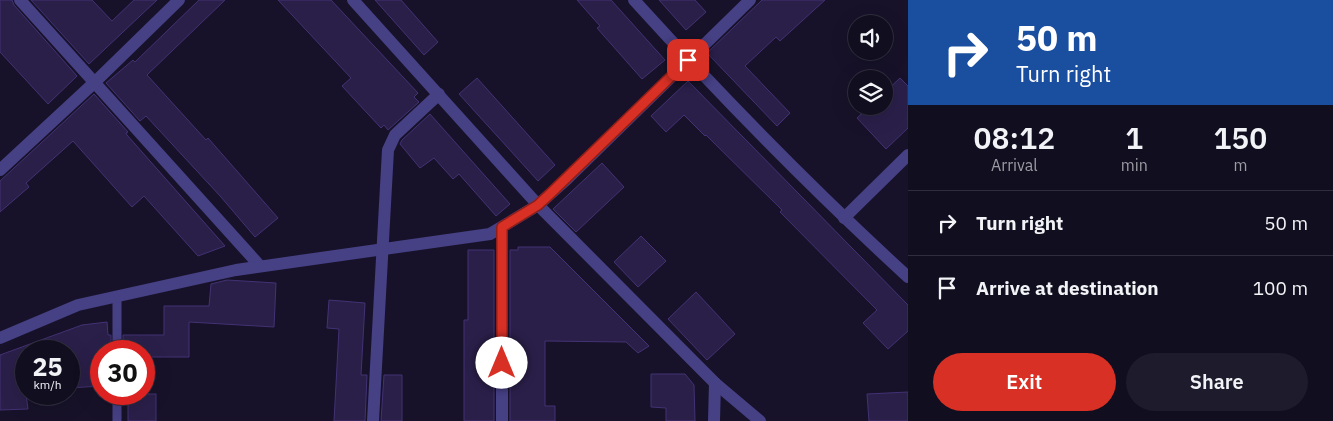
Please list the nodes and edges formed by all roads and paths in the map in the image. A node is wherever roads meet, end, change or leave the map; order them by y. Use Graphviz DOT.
graph roads {
  1 [pos="20,0"];
  2 [pos="179,0"];
  3 [pos="353,0"];
  4 [pos="634,0"];
  5 [pos="750,0"];
  6 [pos="688,60"];
  7 [pos="95,82"];
  8 [pos="439,94"];
  9 [pos="908,155"];
  10 [pos="0,170"];
  11 [pos="538,205"];
  12 [pos="844,218"];
  13 [pos="502,227"];
  14 [pos="382,249"];
  15 [pos="260,266"];
  16 [pos="908,277"];
  17 [pos="117,296"];
  18 [pos="0,338"];
  19 [pos="117,340"];
  20 [pos="715,383"];
  21 [pos="117,405"];
  22 [pos="117,421"];
  23 [pos="373,421"];
  24 [pos="502,421"];
  25 [pos="714,421"];
  26 [pos="760,421"];
  1 -- 7 [label="street"];
  2 -- 7 [label="street"];
  3 -- 8 [label="street"];
  4 -- 6 [label="street"];
  5 -- 6 [label="street"];
  6 -- 11 [label="street"];
  6 -- 12 [label="street"];
  7 -- 10 [label="street"];
  7 -- 15 [label="street"];
  8 -- 11 [label="street"];
  8 -- 14 [label="street"];
  9 -- 12 [label="street"];
  11 -- 13 [label="street"];
  11 -- 20 [label="street"];
  12 -- 16 [label="street"];
  13 -- 14 [label="street"];
  13 -- 24 [label="street"];
  14 -- 15 [label="street"];
  14 -- 23 [label="street"];
  15 -- 17 [label="street"];
  17 -- 18 [label="street"];
  17 -- 19 [label="lane"];
  20 -- 25 [label="street"];
  20 -- 26 [label="street"];
  21 -- 22 [label="lane"];
}
